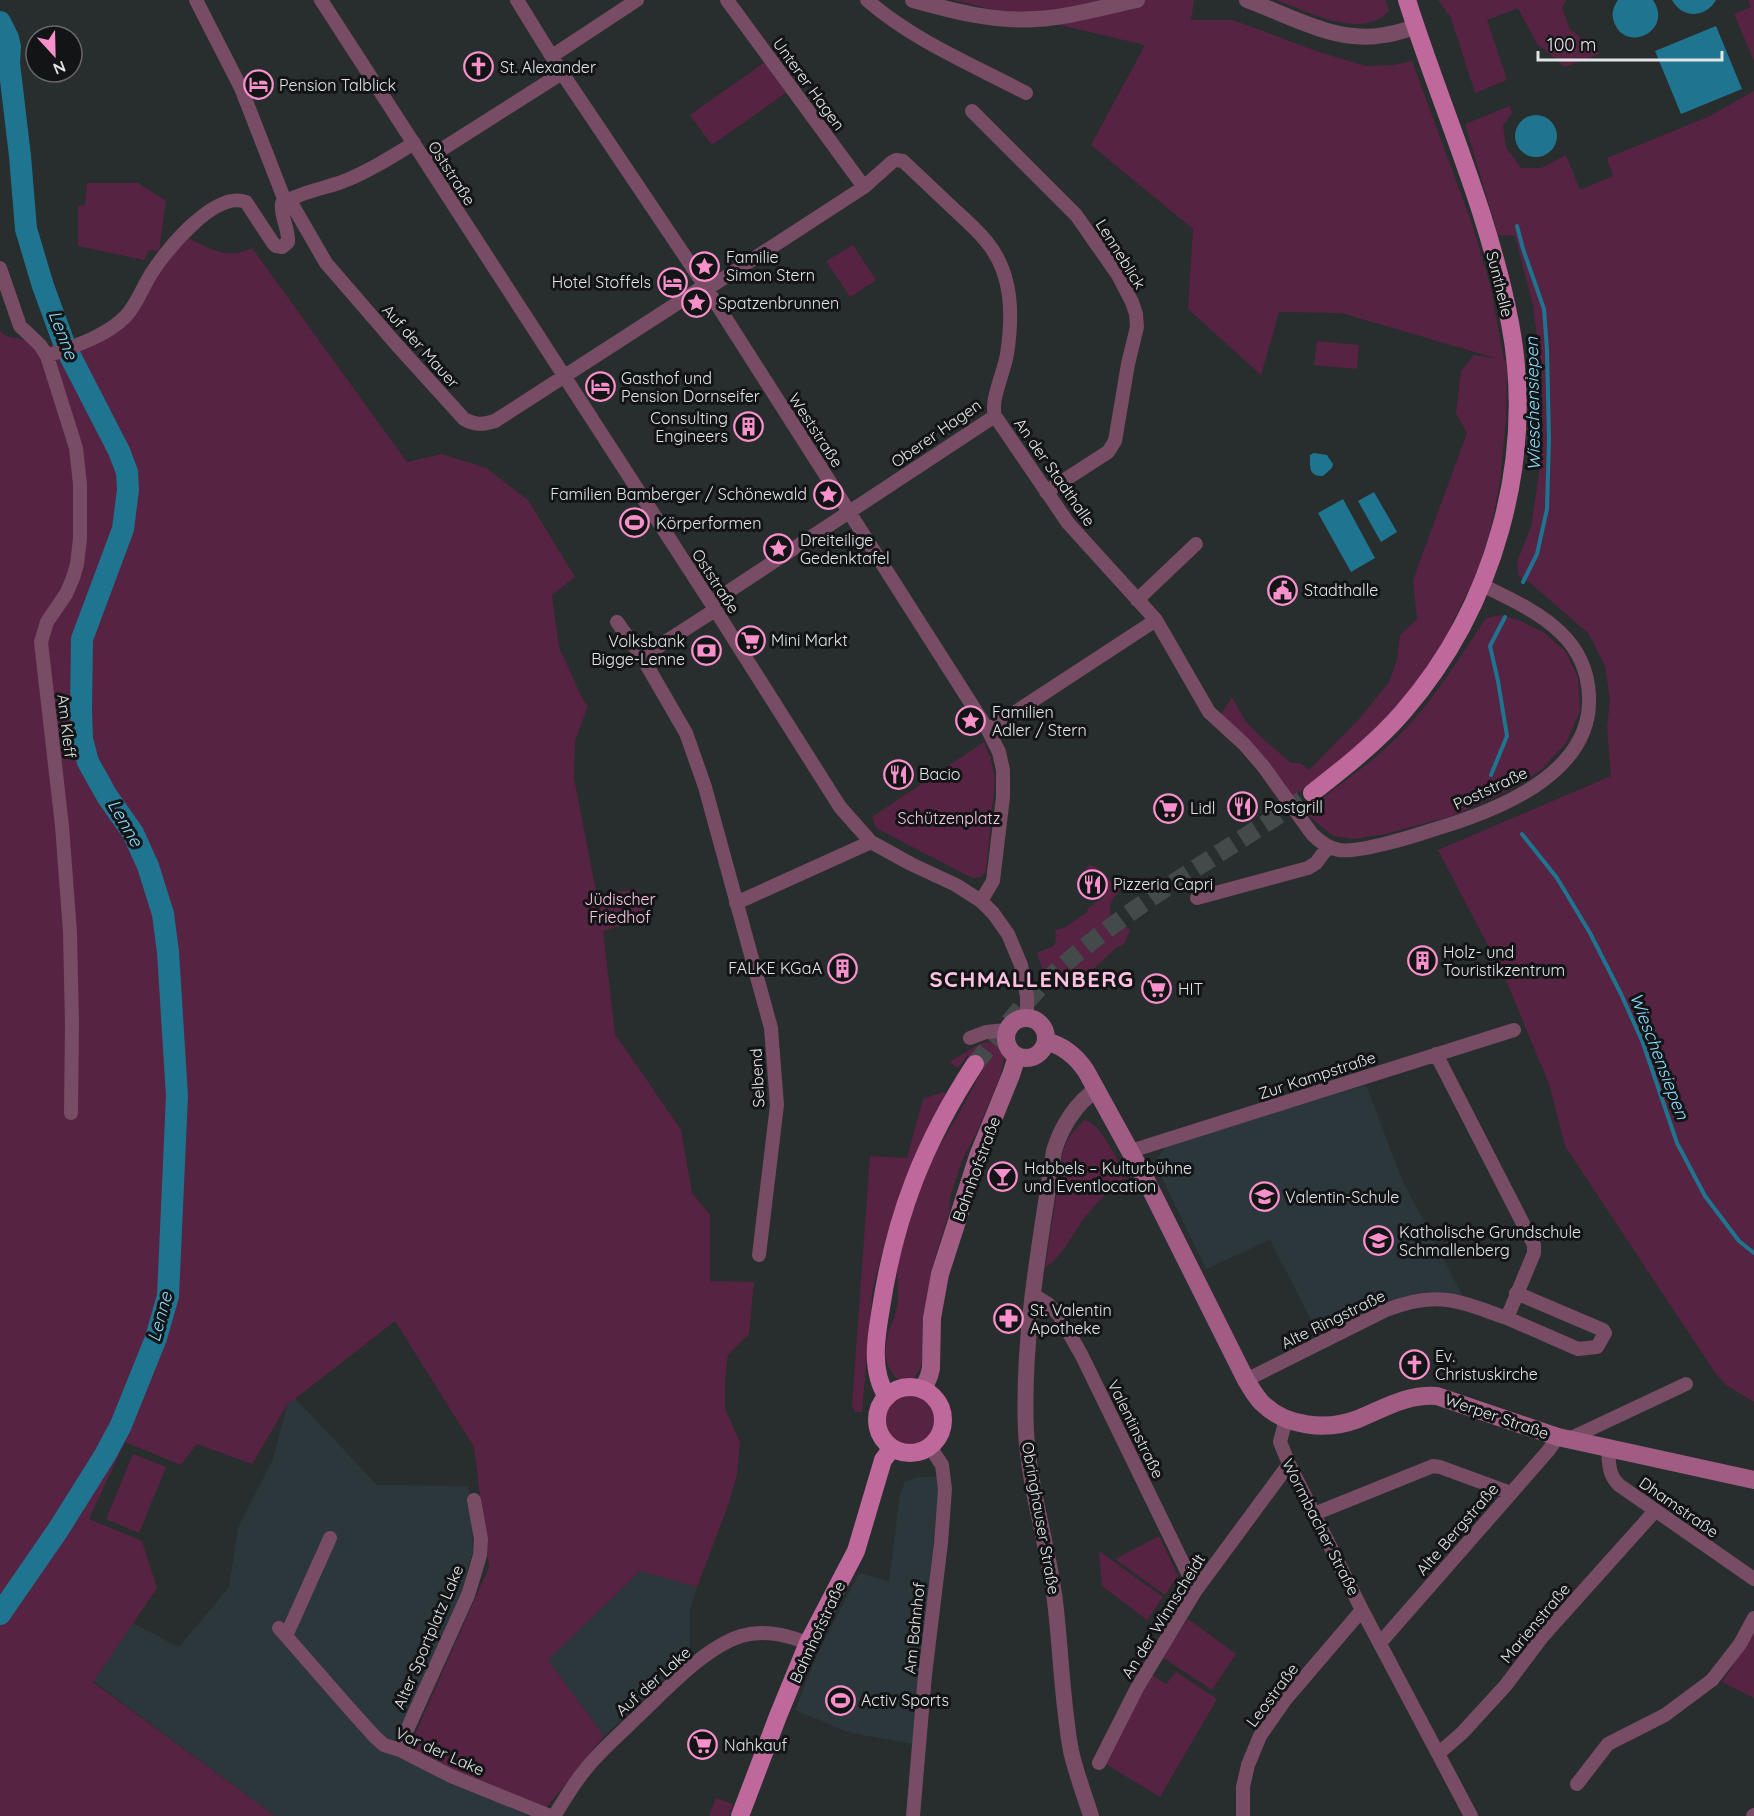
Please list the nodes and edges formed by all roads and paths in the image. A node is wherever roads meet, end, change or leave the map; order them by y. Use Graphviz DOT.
graph roads {
  1 [pos="196,0"];
  2 [pos="321,0"];
  3 [pos="518,0"];
  4 [pos="637,0"];
  5 [pos="727,0"];
  6 [pos="867,0"];
  7 [pos="913,0"];
  8 [pos="1137,0"];
  9 [pos="1247,0"];
  10 [pos="1407,0"];
  11 [pos="1415,27"];
  12 [pos="552,56"];
  13 [pos="562,72"];
  14 [pos="1026,93"];
  15 [pos="972,111"];
  16 [pos="414,143"];
  17 [pos="425,160"];
  18 [pos="864,187"];
  19 [pos="287,200"];
  20 [pos="0,268"];
  21 [pos="705,288"];
  22 [pos="52,354"];
  23 [pos="565,376"];
  24 [pos="995,417"];
  25 [pos="1046,492"];
  26 [pos="849,512"];
  27 [pos="1196,544"];
  28 [pos="1482,585"];
  29 [pos="1137,600"];
  30 [pos="713,606"];
  31 [pos="1156,620"];
  32 [pos="617,622"];
  33 [pos="642,657"];
  34 [pos="988,730"];
  35 [pos="1312,793"];
  36 [pos="871,842"];
  37 [pos="1328,847"];
  38 [pos="1197,898"];
  39 [pos="981,902"];
  40 [pos="736,903"];
  41 [pos="1028,1017"];
  42 [pos="1007,1030"];
  43 [pos="1514,1030"];
  44 [pos="970,1038"];
  45 [pos="1046,1041"];
  46 [pos="1436,1054"];
  47 [pos="1017,1056"];
  48 [pos="975,1064"];
  49 [pos="1097,1089"];
  50 [pos="71,1113"];
  51 [pos="1131,1151"];
  52 [pos="759,1255"];
  53 [pos="1516,1293"];
  54 [pos="1032,1294"];
  55 [pos="1507,1318"];
  56 [pos="1246,1380"];
  57 [pos="1686,1384"];
  58 [pos="923,1390"];
  59 [pos="887,1397"];
  60 [pos="1286,1419"];
  61 [pos="1564,1438"];
  62 [pos="930,1447"];
  63 [pos="892,1448"];
  64 [pos="1608,1448"];
  65 [pos="1288,1464"];
  66 [pos="1754,1480"];
  67 [pos="1511,1493"];
  68 [pos="474,1500"];
  69 [pos="1655,1511"];
  70 [pos="1314,1514"];
  71 [pos="330,1538"];
  72 [pos="1754,1579"];
  73 [pos="1196,1590"];
  74 [pos="1362,1610"];
  75 [pos="1754,1618"];
  76 [pos="808,1643"];
  77 [pos="1380,1643"];
  78 [pos="400,1750"];
  79 [pos="1439,1753"];
  80 [pos="1099,1763"];
  81 [pos="1577,1784"];
  82 [pos="552,1816"];
  83 [pos="740,1816"];
  84 [pos="913,1816"];
  85 [pos="1091,1816"];
  86 [pos="1243,1816"];
  87 [pos="1471,1816"];
  1 -- 19 [label="street, Auf der Mauer"];
  2 -- 16 [label="street, Oststraße"];
  3 -- 12 [label="street, Weststraße"];
  4 -- 12 [label="street"];
  5 -- 18 [label="street, Unterer Hagen"];
  6 -- 14 [label="street"];
  7 -- 8 [label="street"];
  9 -- 11 [label="street"];
  10 -- 11 [label="main road, Sunthelle"];
  11 -- 28 [label="main road, Sunthelle"];
  12 -- 13 [label="street, Weststraße"];
  13 -- 17 [label="street"];
  13 -- 21 [label="street, Weststraße"];
  15 -- 25 [label="street, Lenneblick"];
  16 -- 17 [label="street, Oststraße"];
  16 -- 19 [label="street"];
  17 -- 23 [label="street, Oststraße"];
  18 -- 21 [label="street, Auf der Mauer"];
  18 -- 24 [label="street, Oberer Hagen"];
  19 -- 22 [label="street"];
  19 -- 23 [label="street, Auf der Mauer"];
  20 -- 22 [label="street"];
  21 -- 23 [label="street, Auf der Mauer"];
  21 -- 26 [label="street, Weststraße"];
  22 -- 50 [label="street, Am Kleff"];
  23 -- 30 [label="street, Oststraße"];
  24 -- 25 [label="street, An der Stadthalle"];
  24 -- 26 [label="street, Oberer Hagen"];
  25 -- 29 [label="street, An der Stadthalle"];
  26 -- 30 [label="street, Oberer Hagen"];
  26 -- 34 [label="street, Weststraße"];
  27 -- 29 [label="street"];
  28 -- 35 [label="main road, Sunthelle"];
  28 -- 37 [label="street, Poststraße"];
  29 -- 31 [label="street"];
  30 -- 33 [label="street"];
  30 -- 36 [label="street, Oststraße"];
  31 -- 34 [label="street"];
  31 -- 37 [label="street"];
  32 -- 33 [label="street, Selbend"];
  33 -- 40 [label="street, Selbend"];
  34 -- 39 [label="street, Weststraße"];
  36 -- 39 [label="street, Oststraße"];
  36 -- 40 [label="street"];
  37 -- 38 [label="street"];
  39 -- 41 [label="street, Oststraße"];
  40 -- 52 [label="street, Selbend"];
  41 -- 42 [label="main road"];
  41 -- 45 [label="main road"];
  42 -- 44 [label="street"];
  42 -- 47 [label="main road"];
  43 -- 46 [label="street, Zur Kampstraße"];
  45 -- 47 [label="main road"];
  45 -- 49 [label="main road"];
  46 -- 51 [label="street, Zur Kampstraße"];
  46 -- 53 [label="street"];
  47 -- 58 [label="main road, Bahnhofstraße"];
  48 -- 59 [label="main road"];
  49 -- 51 [label="main road"];
  49 -- 54 [label="street, Obringhauser Straße"];
  51 -- 56 [label="main road"];
  53 -- 55 [label="street"];
  53 -- 55 [label="street, Alte Ringstraße"];
  54 -- 73 [label="street, Valentinstraße"];
  54 -- 85 [label="street, Obringhauser Straße"];
  55 -- 56 [label="street, Alte Ringstraße"];
  56 -- 60 [label="main road"];
  57 -- 61 [label="street, Werper Straße"];
  58 -- 59 [label="main road"];
  58 -- 62 [label="main road"];
  59 -- 63 [label="main road"];
  60 -- 61 [label="main road, Werper Straße"];
  60 -- 65 [label="street, Wormbacher Straße"];
  61 -- 64 [label="main road, Werper Straße"];
  61 -- 67 [label="street, Alte Bergstraße"];
  62 -- 63 [label="main road"];
  62 -- 84 [label="street, Am Bahnhof"];
  63 -- 76 [label="main road, Bahnhofstraße"];
  64 -- 66 [label="main road, Werper Straße"];
  64 -- 69 [label="street, Dhamstraße"];
  65 -- 70 [label="street, Wormbacher Straße"];
  65 -- 73 [label="street, An der Winnscheidt"];
  67 -- 70 [label="street"];
  67 -- 77 [label="street, Alte Bergstraße"];
  68 -- 78 [label="street, Alter Sportplatz Lake"];
  69 -- 72 [label="street, Dhamstraße"];
  69 -- 79 [label="street, Marienstraße"];
  70 -- 74 [label="street, Wormbacher Straße"];
  71 -- 78 [label="street, Vor der Lake"];
  73 -- 80 [label="street, An der Winnscheidt"];
  74 -- 77 [label="street, Wormbacher Straße"];
  74 -- 86 [label="street, Leostraße"];
  75 -- 81 [label="street"];
  76 -- 82 [label="street, Auf der Lake"];
  76 -- 83 [label="main road, Bahnhofstraße"];
  77 -- 79 [label="street, Wormbacher Straße"];
  78 -- 82 [label="street, Vor der Lake"];
  79 -- 87 [label="street, Wormbacher Straße"];
}
